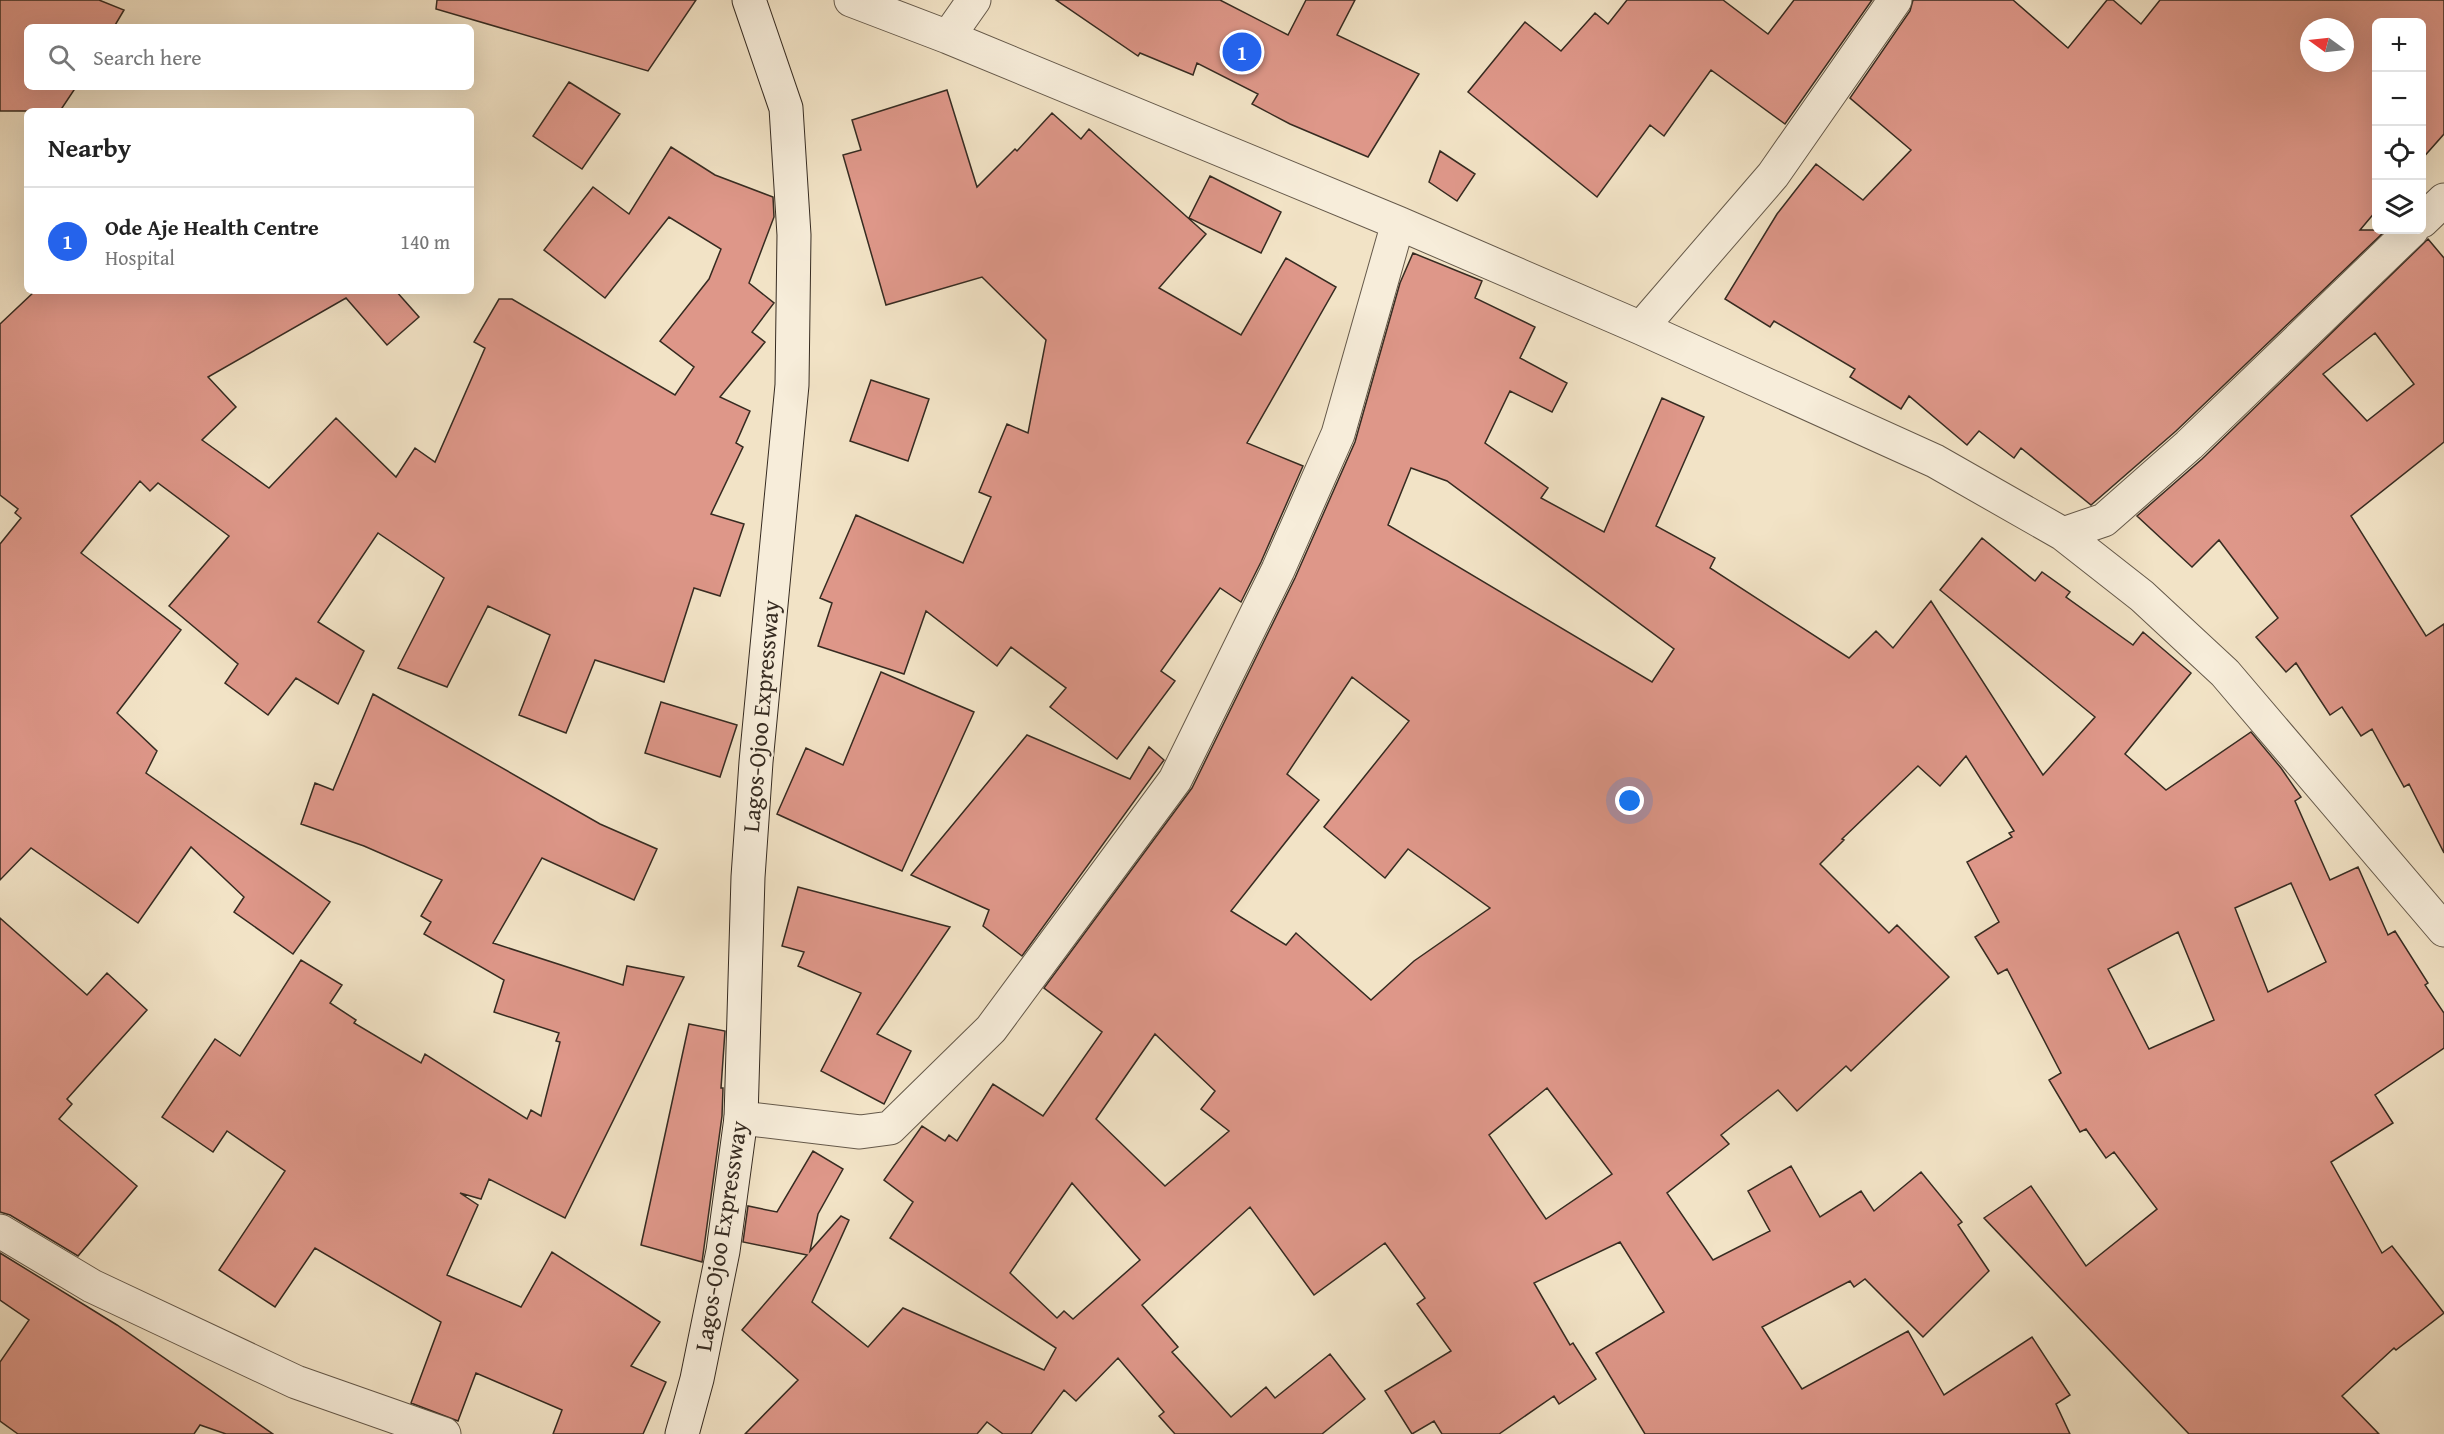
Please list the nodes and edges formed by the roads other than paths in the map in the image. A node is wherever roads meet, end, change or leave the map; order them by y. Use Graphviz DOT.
graph roads {
  1 [pos="750,0"];
  2 [pos="850,0"];
  3 [pos="974,0"];
  4 [pos="1895,0"];
  5 [pos="948,38"];
  6 [pos="2444,200"];
  7 [pos="2426,216"];
  8 [pos="1398,223"];
  9 [pos="2408,234"];
  10 [pos="1641,328"];
  11 [pos="2063,534"];
  12 [pos="2444,930"];
  13 [pos="741,1118"];
  14 [pos="0,1231"];
  15 [pos="444,1434"];
  16 [pos="682,1434"];
  1 -- 13 [label="street, Lagos-Ojoo Expressway"];
  2 -- 5 [label="street"];
  3 -- 5 [label="street"];
  4 -- 10 [label="street"];
  5 -- 8 [label="street"];
  6 -- 7 [label="street"];
  8 -- 10 [label="street"];
  8 -- 13 [label="street"];
  9 -- 11 [label="street"];
  10 -- 11 [label="street"];
  11 -- 12 [label="street"];
  13 -- 16 [label="street, Lagos-Ojoo Expressway"];
  14 -- 15 [label="street"];
}
